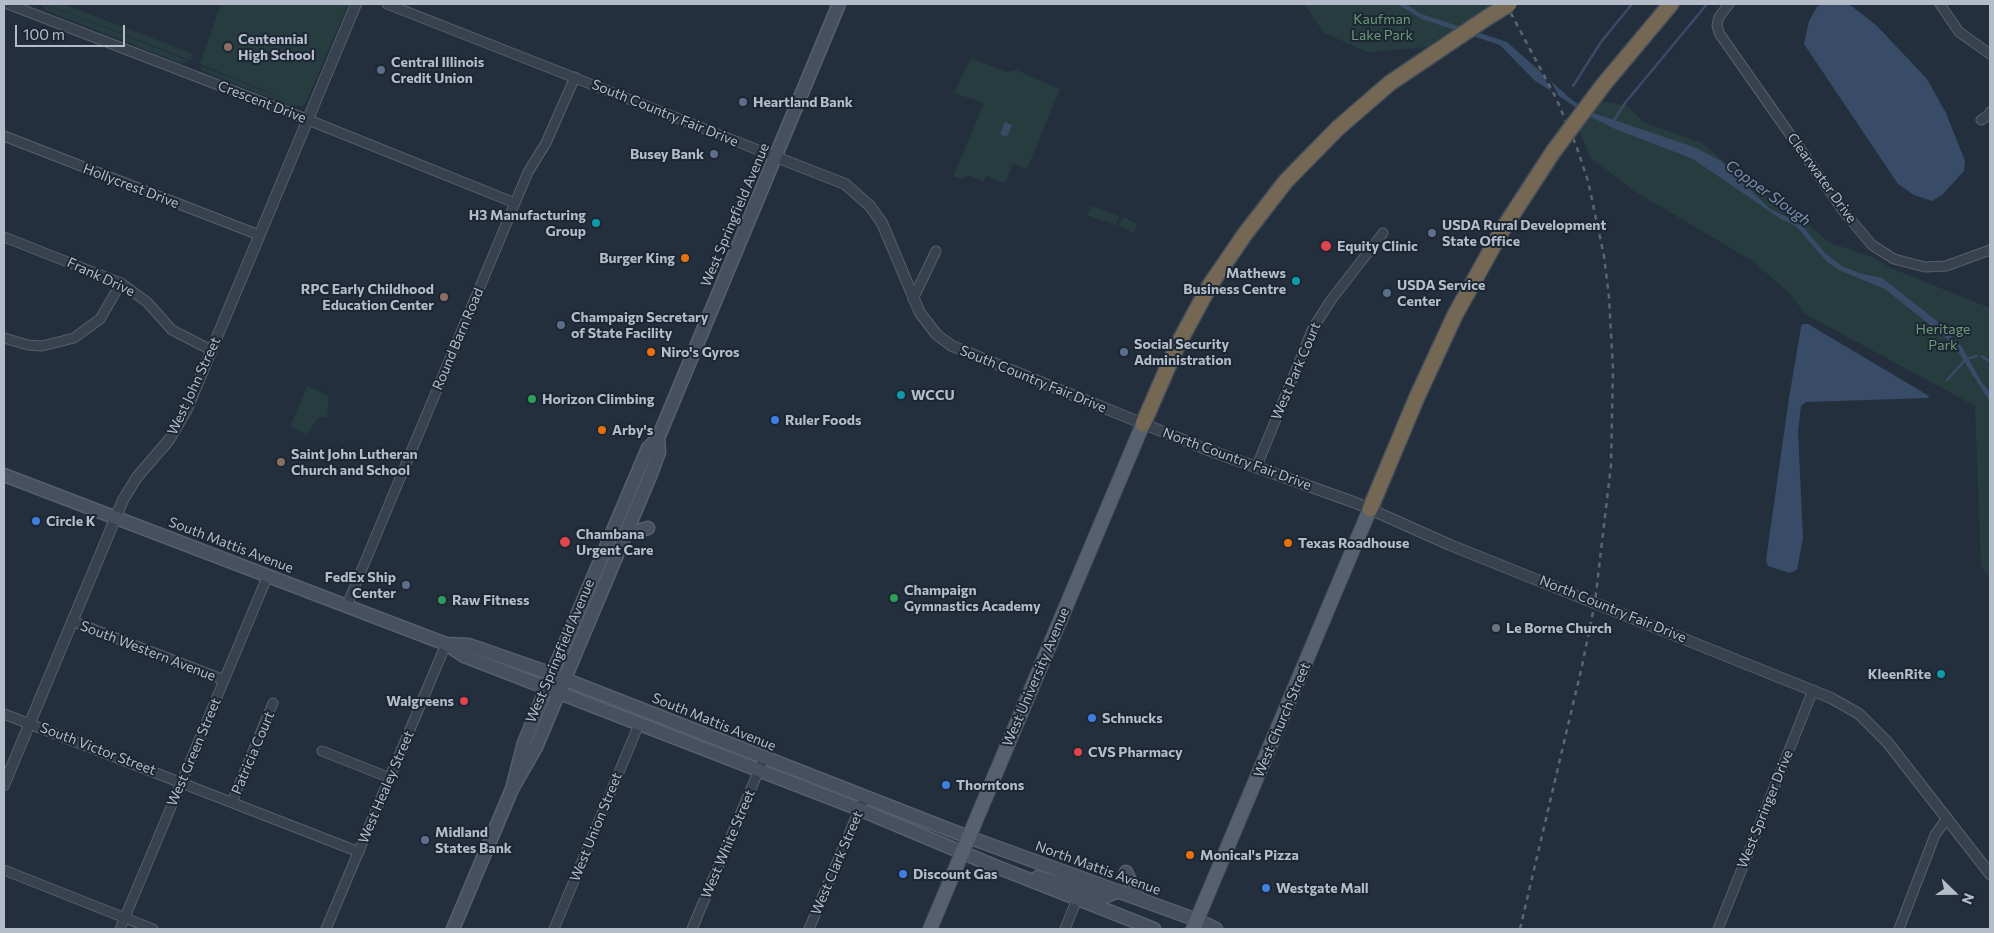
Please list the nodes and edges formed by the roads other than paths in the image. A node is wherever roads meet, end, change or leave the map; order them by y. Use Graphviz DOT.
graph roads {
  1 [pos="8,4"];
  2 [pos="356,4"];
  3 [pos="387,4"];
  4 [pos="839,4"];
  5 [pos="1509,4"];
  6 [pos="1671,4"];
  7 [pos="1729,4"];
  8 [pos="1940,4"];
  9 [pos="1990,54"];
  10 [pos="574,76"];
  11 [pos="1990,112"];
  12 [pos="307,119"];
  13 [pos="1981,120"];
  14 [pos="4,136"];
  15 [pos="776,157"];
  16 [pos="515,203"];
  17 [pos="1383,233"];
  18 [pos="259,235"];
  19 [pos="4,237"];
  20 [pos="1990,250"];
  21 [pos="936,251"];
  22 [pos="121,283"];
  23 [pos="913,299"];
  24 [pos="4,338"];
  25 [pos="211,350"];
  26 [pos="1143,424"];
  27 [pos="658,438"];
  28 [pos="1256,468"];
  29 [pos="4,475"];
  30 [pos="1370,510"];
  31 [pos="115,518"];
  32 [pos="648,528"];
  33 [pos="625,535"];
  34 [pos="268,576"];
  35 [pos="347,605"];
  36 [pos="72,621"];
  37 [pos="446,644"];
  38 [pos="558,677"];
  39 [pos="224,680"];
  40 [pos="1813,690"];
  41 [pos="552,691"];
  42 [pos="273,703"];
  43 [pos="4,714"];
  44 [pos="30,724"];
  45 [pos="639,724"];
  46 [pos="322,751"];
  47 [pos="764,758"];
  48 [pos="759,771"];
  49 [pos="390,778"];
  50 [pos="182,781"];
  51 [pos="4,785"];
  52 [pos="865,796"];
  53 [pos="232,802"];
  54 [pos="859,810"];
  55 [pos="1947,818"];
  56 [pos="968,837"];
  57 [pos="359,852"];
  58 [pos="962,852"];
  59 [pos="4,870"];
  60 [pos="1126,872"];
  61 [pos="1012,874"];
  62 [pos="1990,874"];
  63 [pos="1118,891"];
  64 [pos="1138,898"];
  65 [pos="1077,899"];
  66 [pos="124,918"];
  67 [pos="1194,925"];
  68 [pos="120,929"];
  69 [pos="153,929"];
  70 [pos="326,929"];
  71 [pos="453,929"];
  72 [pos="554,929"];
  73 [pos="692,929"];
  74 [pos="809,929"];
  75 [pos="930,929"];
  76 [pos="1065,929"];
  77 [pos="1154,929"];
  78 [pos="1216,929"];
  79 [pos="1718,929"];
  80 [pos="1899,929"];
  1 -- 12 [label="street, Crescent Drive"];
  2 -- 12 [label="street, West John Street"];
  3 -- 10 [label="street, South Country Fair Drive"];
  4 -- 15 [label="main road, West Springfield Avenue"];
  5 -- 26 [label="highway, bridge"];
  6 -- 30 [label="highway, bridge"];
  7 -- 20 [label="street, Clearwater Drive"];
  8 -- 9 [label="street"];
  10 -- 15 [label="street, South Country Fair Drive"];
  10 -- 16 [label="street, Round Barn Road"];
  11 -- 13 [label="street"];
  12 -- 16 [label="street, Crescent Drive"];
  12 -- 18 [label="street, West John Street"];
  14 -- 18 [label="street, Hollycrest Drive"];
  15 -- 23 [label="street, South Country Fair Drive"];
  15 -- 27 [label="main road, West Springfield Avenue"];
  16 -- 35 [label="street, Round Barn Road"];
  17 -- 28 [label="street, West Park Court"];
  18 -- 25 [label="street, West John Street"];
  19 -- 22 [label="street, Frank Drive"];
  21 -- 23 [label="street"];
  22 -- 24 [label="street"];
  22 -- 25 [label="street, Frank Drive"];
  23 -- 26 [label="street, South Country Fair Drive"];
  25 -- 31 [label="street, West John Street"];
  26 -- 28 [label="street, North Country Fair Drive"];
  26 -- 56 [label="main road, West University Avenue"];
  27 -- 33 [label="main road, West Springfield Avenue"];
  27 -- 38 [label="main road, West Springfield Avenue"];
  28 -- 30 [label="street, North Country Fair Drive"];
  29 -- 31 [label="main road, South Mattis Avenue"];
  30 -- 40 [label="street, North Country Fair Drive"];
  30 -- 67 [label="main road, West Church Street"];
  31 -- 34 [label="main road, South Mattis Avenue"];
  31 -- 36 [label="street, West John Street"];
  32 -- 33 [label="main road"];
  33 -- 38 [label="main road, West Springfield Avenue"];
  34 -- 35 [label="main road, South Mattis Avenue"];
  34 -- 39 [label="street, West Green Street"];
  35 -- 37 [label="main road, South Mattis Avenue"];
  36 -- 39 [label="street, South Western Avenue"];
  36 -- 44 [label="street, West John Street"];
  37 -- 38 [label="main road, South Mattis Avenue"];
  37 -- 41 [label="main road, South Mattis Avenue"];
  37 -- 49 [label="street, West Healey Street"];
  38 -- 41 [label="main road, West Springfield Avenue"];
  38 -- 47 [label="main road, South Mattis Avenue"];
  39 -- 50 [label="street, West Green Street"];
  40 -- 55 [label="street, North Country Fair Drive"];
  40 -- 79 [label="street, West Springer Drive"];
  41 -- 45 [label="main road, South Mattis Avenue"];
  41 -- 71 [label="main road, West Springfield Avenue"];
  42 -- 53 [label="street, Patricia Court"];
  43 -- 44 [label="street, South Victor Street"];
  44 -- 50 [label="street, South Victor Street"];
  44 -- 51 [label="street, West John Street"];
  45 -- 48 [label="main road, South Mattis Avenue"];
  45 -- 72 [label="street, West Union Street"];
  46 -- 49 [label="street"];
  47 -- 48 [label="street, West White Street"];
  47 -- 52 [label="main road, South Mattis Avenue"];
  48 -- 54 [label="main road, South Mattis Avenue"];
  48 -- 73 [label="street, West White Street"];
  49 -- 57 [label="street, West Healey Street"];
  50 -- 53 [label="street, South Victor Street"];
  50 -- 66 [label="street, West Green Street"];
  52 -- 54 [label="street, West Clark Street"];
  52 -- 56 [label="main road, South Mattis Avenue"];
  53 -- 57 [label="street, South Victor Street"];
  54 -- 58 [label="main road, South Mattis Avenue"];
  54 -- 74 [label="street, West Clark Street"];
  55 -- 62 [label="street, North Country Fair Drive"];
  55 -- 80 [label="street"];
  56 -- 58 [label="main road, West University Avenue"];
  56 -- 63 [label="main road, North Mattis Avenue"];
  57 -- 70 [label="street, West Healey Street"];
  58 -- 61 [label="main road"];
  58 -- 75 [label="main road, West University Avenue"];
  59 -- 66 [label="street"];
  60 -- 64 [label="main road"];
  61 -- 63 [label="main road"];
  61 -- 65 [label="main road"];
  63 -- 64 [label="main road, North Mattis Avenue"];
  64 -- 67 [label="main road, North Mattis Avenue"];
  65 -- 76 [label="street"];
  65 -- 77 [label="main road"];
  66 -- 68 [label="street, West Green Street"];
  66 -- 69 [label="street"];
  67 -- 78 [label="main road, North Mattis Avenue"];
}
